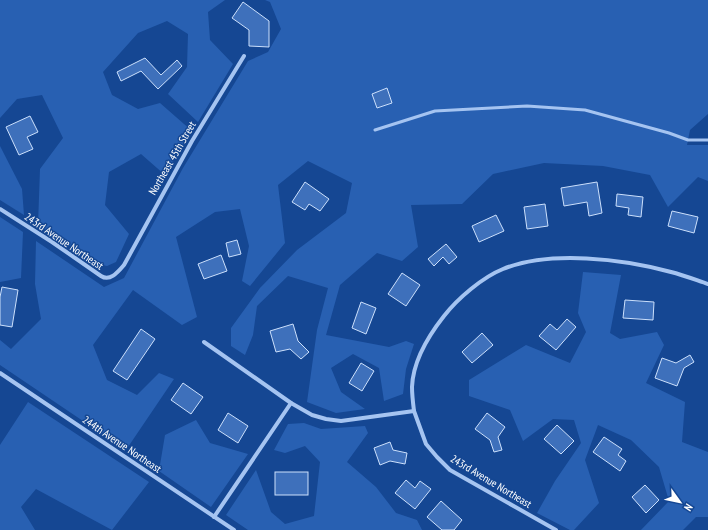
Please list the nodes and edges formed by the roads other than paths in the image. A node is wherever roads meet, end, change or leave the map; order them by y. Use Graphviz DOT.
graph roads {
  1 [pos="244,56"];
  2 [pos="375,130"];
  3 [pos="708,140"];
  4 [pos="0,209"];
  5 [pos="119,271"];
  6 [pos="708,284"];
  7 [pos="204,342"];
  8 [pos="0,373"];
  9 [pos="291,403"];
  10 [pos="414,411"];
  11 [pos="214,517"];
  12 [pos="234,530"];
  13 [pos="556,530"];
  1 -- 5 [label="street, Northeast 45th Street"];
  2 -- 3 [label="lane"];
  4 -- 5 [label="street, 243rd Avenue Northeast"];
  6 -- 10 [label="street, 243rd Avenue Northeast"];
  7 -- 9 [label="street"];
  8 -- 11 [label="street, 244th Avenue Northeast"];
  9 -- 10 [label="street"];
  9 -- 11 [label="street"];
  10 -- 13 [label="street, 243rd Avenue Northeast"];
  11 -- 12 [label="street, 244th Avenue Northeast"];
}
